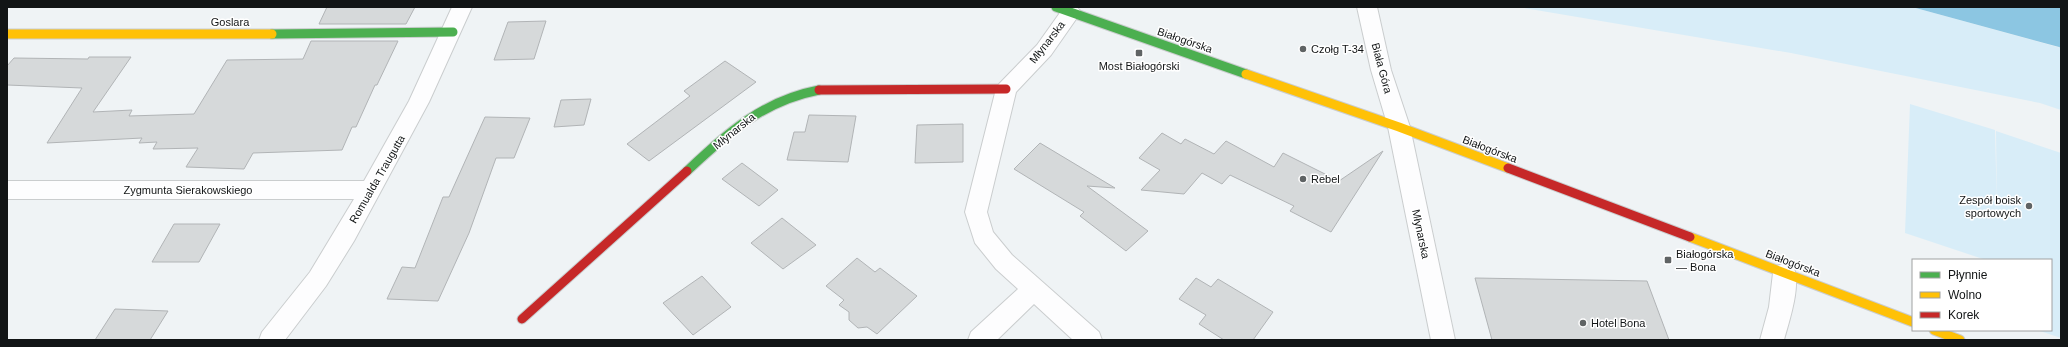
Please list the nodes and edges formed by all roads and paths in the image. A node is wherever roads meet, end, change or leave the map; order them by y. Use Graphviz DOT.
graph roads {
  1 [pos="462,7"];
  2 [pos="1367,7"];
  3 [pos="1063,9"];
  4 [pos="453,32"];
  5 [pos="7,34"];
  6 [pos="1006,89"];
  7 [pos="1399,127"];
  8 [pos="7,190"];
  9 [pos="369,190"];
  10 [pos="1784,273"];
  11 [pos="1033,290"];
  12 [pos="522,319"];
  13 [pos="1912,322"];
  14 [pos="1937,331"];
  15 [pos="271,340"];
  16 [pos="980,340"];
  17 [pos="1090,340"];
  18 [pos="1443,340"];
  19 [pos="1772,340"];
  20 [pos="1960,340"];
  1 -- 4 [label="street, Romualda Traugutta"];
  2 -- 7 [label="street, Biała Góra"];
  3 -- 6 [label="street, Młynarska"];
  3 -- 7 [label="street, Białogórska"];
  4 -- 5 [label="street, Goslara"];
  4 -- 9 [label="street, Romualda Traugutta"];
  6 -- 11 [label="street"];
  6 -- 12 [label="street, Młynarska"];
  7 -- 10 [label="street, Białogórska"];
  7 -- 18 [label="street, Młynarska"];
  8 -- 9 [label="street, Zygmunta Sierakowskiego"];
  9 -- 15 [label="street, Romualda Traugutta"];
  10 -- 13 [label="street, Białogórska"];
  10 -- 19 [label="street"];
  11 -- 16 [label="street"];
  11 -- 17 [label="street"];
  14 -- 20 [label="street"];
}
